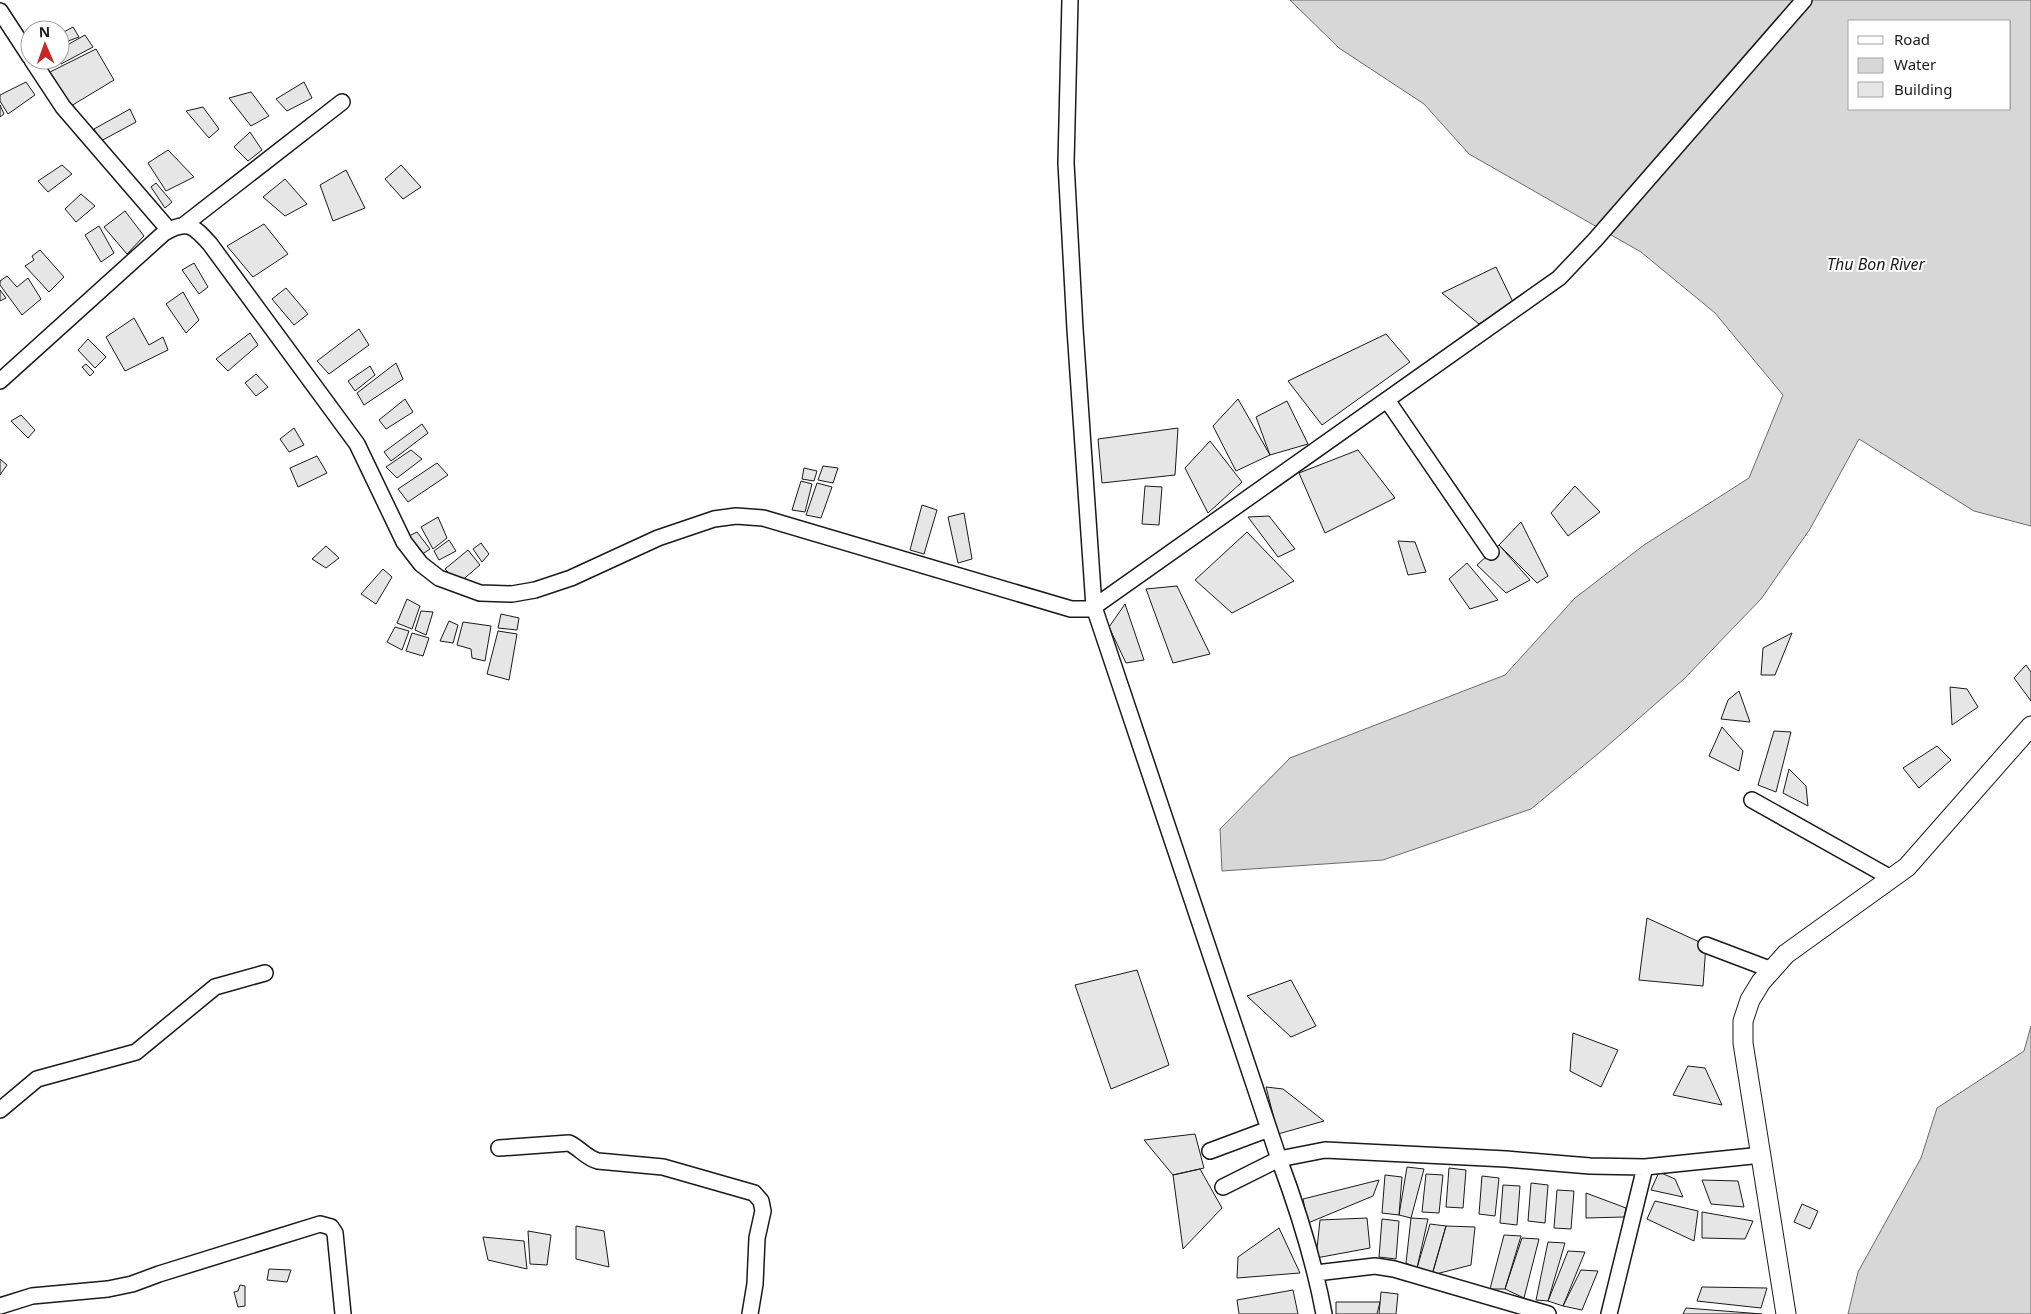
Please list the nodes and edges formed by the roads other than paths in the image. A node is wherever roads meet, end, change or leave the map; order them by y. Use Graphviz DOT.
graph roads {
  1 [pos="1070,0"];
  2 [pos="1804,0"];
  3 [pos="0,11"];
  4 [pos="20,42"];
  5 [pos="39,70"];
  6 [pos="342,102"];
  7 [pos="184,225"];
  8 [pos="169,230"];
  9 [pos="0,381"];
  10 [pos="1387,400"];
  11 [pos="1491,552"];
  12 [pos="1094,607"];
  13 [pos="2031,726"];
  14 [pos="1752,800"];
  15 [pos="1891,878"];
  16 [pos="1706,945"];
  17 [pos="1772,970"];
  18 [pos="265,973"];
  19 [pos="0,1110"];
  20 [pos="1269,1129"];
  21 [pos="499,1148"];
  22 [pos="1210,1151"];
  23 [pos="1762,1155"];
  24 [pos="1279,1158"];
  25 [pos="1645,1167"];
  26 [pos="1223,1187"];
  27 [pos="1316,1272"];
  28 [pos="0,1306"];
  29 [pos="343,1314"];
  30 [pos="750,1314"];
  31 [pos="1324,1314"];
  32 [pos="1548,1314"];
  33 [pos="1609,1314"];
  34 [pos="1786,1314"];
  1 -- 12 [label="street"];
  2 -- 10 [label="street"];
  3 -- 4 [label="street"];
  5 -- 8 [label="street"];
  6 -- 7 [label="street"];
  7 -- 8 [label="street"];
  7 -- 12 [label="street"];
  8 -- 9 [label="street"];
  10 -- 11 [label="street"];
  10 -- 12 [label="street"];
  12 -- 20 [label="street"];
  13 -- 15 [label="street"];
  14 -- 15 [label="street"];
  15 -- 17 [label="street"];
  16 -- 17 [label="street"];
  17 -- 23 [label="street"];
  18 -- 19 [label="street"];
  20 -- 22 [label="street"];
  20 -- 24 [label="street"];
  21 -- 30 [label="street"];
  23 -- 25 [label="street"];
  23 -- 34 [label="street"];
  24 -- 25 [label="street"];
  24 -- 26 [label="street"];
  24 -- 27 [label="street"];
  25 -- 33 [label="street"];
  27 -- 31 [label="street"];
  27 -- 32 [label="street"];
  28 -- 29 [label="street"];
}
